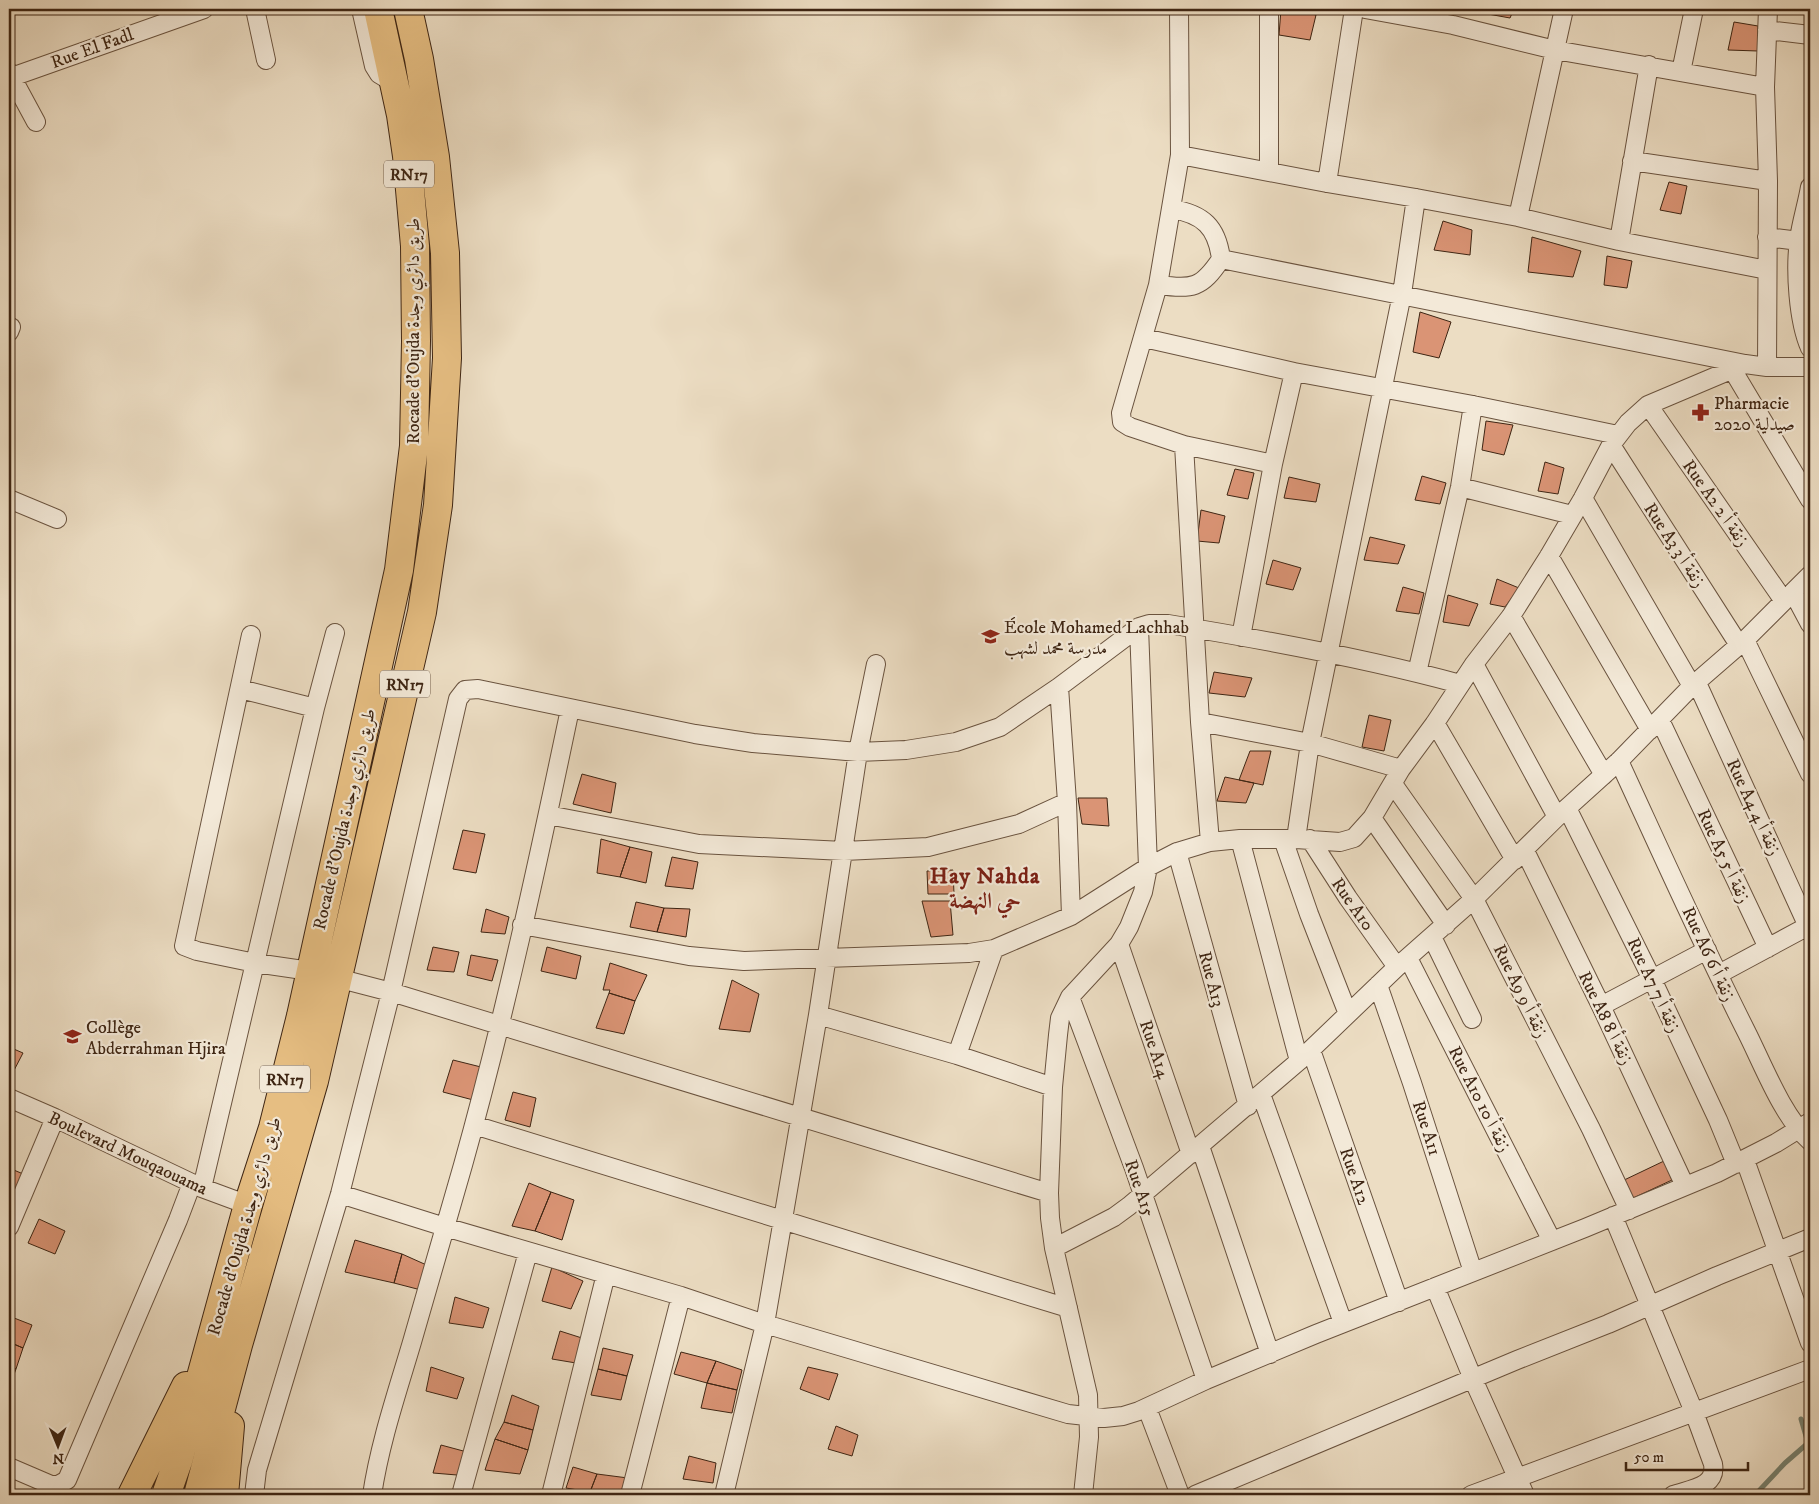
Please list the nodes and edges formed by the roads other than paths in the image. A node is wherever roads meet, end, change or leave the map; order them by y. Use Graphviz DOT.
graph roads {
  1 [pos="204,9"];
  2 [pos="255,9"];
  3 [pos="361,9"];
  4 [pos="378,9"];
  5 [pos="408,9"];
  6 [pos="1179,9"];
  7 [pos="1269,9"];
  8 [pos="1354,9"];
  9 [pos="1365,9"];
  10 [pos="1564,9"];
  11 [pos="1694,9"];
  12 [pos="1768,9"];
  13 [pos="1455,17"];
  14 [pos="1767,30"];
  15 [pos="1810,35"];
  16 [pos="1555,50"];
  17 [pos="266,60"];
  18 [pos="1649,66"];
  19 [pos="1681,72"];
  20 [pos="10,76"];
  21 [pos="394,83"];
  22 [pos="1765,87"];
  23 [pos="36,122"];
  24 [pos="1180,155"];
  25 [pos="1632,161"];
  26 [pos="1269,172"];
  27 [pos="1768,181"];
  28 [pos="1327,183"];
  29 [pos="1810,187"];
  30 [pos="1416,198"];
  31 [pos="1172,209"];
  32 [pos="1518,217"];
  33 [pos="1807,218"];
  34 [pos="1767,237"];
  35 [pos="1619,241"];
  36 [pos="1799,241"];
  37 [pos="1222,259"];
  38 [pos="1767,270"];
  39 [pos="1158,285"];
  40 [pos="1402,294"];
  41 [pos="1144,338"];
  42 [pos="1810,348"];
  43 [pos="1739,367"];
  44 [pos="1767,367"];
  45 [pos="1810,368"];
  46 [pos="1294,372"];
  47 [pos="1383,389"];
  48 [pos="1473,405"];
  49 [pos="1648,405"];
  50 [pos="1614,440"];
  51 [pos="1184,445"];
  52 [pos="1273,464"];
  53 [pos="1460,488"];
  54 [pos="1583,498"];
  55 [pos="9,499"];
  56 [pos="1810,500"];
  57 [pos="1572,515"];
  58 [pos="57,519"];
  59 [pos="1549,556"];
  60 [pos="1810,575"];
  61 [pos="1789,596"];
  62 [pos="1511,616"];
  63 [pos="1810,624"];
  64 [pos="1139,627"];
  65 [pos="1195,628"];
  66 [pos="335,633"];
  67 [pos="252,635"];
  68 [pos="1242,637"];
  69 [pos="1742,643"];
  70 [pos="1329,654"];
  71 [pos="876,664"];
  72 [pos="1474,664"];
  73 [pos="1417,672"];
  74 [pos="1460,684"];
  75 [pos="1695,684"];
  76 [pos="1060,687"];
  77 [pos="240,689"];
  78 [pos="315,708"];
  79 [pos="570,709"];
  80 [pos="1200,722"];
  81 [pos="1435,722"];
  82 [pos="1655,725"];
  83 [pos="1310,743"];
  84 [pos="858,752"];
  85 [pos="1619,761"];
  86 [pos="1401,769"];
  87 [pos="1810,774"];
  88 [pos="1604,775"];
  89 [pos="1393,784"];
  90 [pos="1067,802"];
  91 [pos="1562,813"];
  92 [pos="548,815"];
  93 [pos="1372,818"];
  94 [pos="1240,839"];
  95 [pos="1296,839"];
  96 [pos="1210,842"];
  97 [pos="844,851"];
  98 [pos="1177,852"];
  99 [pos="1520,855"];
  100 [pos="1148,867"];
  101 [pos="1474,899"];
  102 [pos="1071,916"];
  103 [pos="522,925"];
  104 [pos="1446,925"];
  105 [pos="1810,927"];
  106 [pos="1432,937"];
  107 [pos="1119,944"];
  108 [pos="1768,948"];
  109 [pos="994,949"];
  110 [pos="1707,950"];
  111 [pos="826,959"];
  112 [pos="1403,962"];
  113 [pos="255,963"];
  114 [pos="310,971"];
  115 [pos="1719,974"];
  116 [pos="338,978"];
  117 [pos="1652,979"];
  118 [pos="1378,985"];
  119 [pos="391,992"];
  120 [pos="1070,997"];
  121 [pos="1601,1006"];
  122 [pos="1348,1014"];
  123 [pos="818,1015"];
  124 [pos="1472,1019"];
  125 [pos="499,1025"];
  126 [pos="957,1055"];
  127 [pos="1305,1056"];
  128 [pos="1054,1087"];
  129 [pos="1261,1094"];
  130 [pos="9,1098"];
  131 [pos="1248,1106"];
  132 [pos="55,1118"];
  133 [pos="800,1118"];
  134 [pos="474,1125"];
  135 [pos="1806,1131"];
  136 [pos="1195,1150"];
  137 [pos="1740,1162"];
  138 [pos="197,1186"];
  139 [pos="1685,1186"];
  140 [pos="1049,1193"];
  141 [pos="340,1194"];
  142 [pos="1143,1195"];
  143 [pos="248,1205"];
  144 [pos="1621,1213"];
  145 [pos="10,1218"];
  146 [pos="783,1220"];
  147 [pos="445,1228"];
  148 [pos="1810,1238"];
  149 [pos="1552,1241"];
  150 [pos="1054,1248"];
  151 [pos="528,1252"];
  152 [pos="1779,1252"];
  153 [pos="1473,1272"];
  154 [pos="606,1274"];
  155 [pos="1436,1287"];
  156 [pos="681,1296"];
  157 [pos="1399,1302"];
  158 [pos="1651,1306"];
  159 [pos="1068,1308"];
  160 [pos="1343,1323"];
  161 [pos="764,1324"];
  162 [pos="213,1331"];
  163 [pos="1809,1334"];
  164 [pos="238,1345"];
  165 [pos="1270,1354"];
  166 [pos="1810,1369"];
  167 [pos="1473,1379"];
  168 [pos="1206,1380"];
  169 [pos="1147,1408"];
  170 [pos="1694,1412"];
  171 [pos="1090,1417"];
  172 [pos="9,1468"];
  173 [pos="1517,1478"];
  174 [pos="132,1495"];
  175 [pos="166,1495"];
  176 [pos="198,1495"];
  177 [pos="224,1495"];
  178 [pos="254,1495"];
  179 [pos="372,1495"];
  180 [pos="461,1495"];
  181 [pos="551,1495"];
  182 [pos="630,1495"];
  183 [pos="724,1495"];
  184 [pos="1083,1495"];
  185 [pos="1180,1495"];
  186 [pos="1195,1495"];
  187 [pos="1471,1495"];
  188 [pos="1525,1495"];
  189 [pos="1673,1495"];
  1 -- 20 [label="street, Rue El Fadl"];
  2 -- 17 [label="street"];
  3 -- 21 [label="street"];
  4 -- 21 [label="highway, Rocade d'Oujda طريق دائري وجدة / RN17"];
  5 -- 116 [label="highway, Rocade d'Oujda طريق دائري وجدة / RN17"];
  6 -- 24 [label="street"];
  7 -- 26 [label="street"];
  8 -- 28 [label="street"];
  9 -- 13 [label="street"];
  10 -- 16 [label="street"];
  11 -- 19 [label="street"];
  12 -- 14 [label="street"];
  13 -- 16 [label="street"];
  14 -- 15 [label="street"];
  14 -- 22 [label="street"];
  16 -- 18 [label="street"];
  16 -- 32 [label="street"];
  18 -- 19 [label="street"];
  18 -- 25 [label="street"];
  19 -- 22 [label="street"];
  20 -- 23 [label="street"];
  21 -- 114 [label="highway, Rocade d'Oujda طريق دائري وجدة / RN17"];
  22 -- 27 [label="street"];
  24 -- 26 [label="street"];
  24 -- 31 [label="street"];
  25 -- 27 [label="street"];
  25 -- 35 [label="street"];
  26 -- 28 [label="street"];
  27 -- 34 [label="street"];
  28 -- 30 [label="street"];
  29 -- 33 [label="street"];
  30 -- 32 [label="street"];
  30 -- 40 [label="street"];
  31 -- 37 [label="street"];
  31 -- 39 [label="street"];
  32 -- 35 [label="street"];
  33 -- 36 [label="street"];
  34 -- 36 [label="street"];
  34 -- 38 [label="street"];
  35 -- 38 [label="street"];
  36 -- 42 [label="street"];
  37 -- 39 [label="street"];
  37 -- 40 [label="street"];
  38 -- 44 [label="street"];
  39 -- 41 [label="street"];
  40 -- 43 [label="street"];
  40 -- 47 [label="street"];
  41 -- 46 [label="street"];
  41 -- 51 [label="street"];
  43 -- 44 [label="street"];
  43 -- 49 [label="street"];
  43 -- 56 [label="street"];
  44 -- 45 [label="street"];
  46 -- 47 [label="street"];
  46 -- 52 [label="street"];
  47 -- 48 [label="street"];
  47 -- 70 [label="street"];
  48 -- 50 [label="street"];
  48 -- 53 [label="street"];
  49 -- 50 [label="street"];
  49 -- 61 [label="street, Rue A2 زنقة أ 2"];
  50 -- 54 [label="street"];
  50 -- 69 [label="street, Rue A3 زنقة أ 3"];
  51 -- 52 [label="street"];
  51 -- 65 [label="street"];
  52 -- 68 [label="street"];
  53 -- 57 [label="street"];
  53 -- 73 [label="street"];
  54 -- 57 [label="street"];
  54 -- 75 [label="street, Rue A4 زنقة أ 4"];
  55 -- 58 [label="street"];
  57 -- 59 [label="street"];
  59 -- 62 [label="street"];
  59 -- 82 [label="street, Rue A5 زنقة أ 5"];
  60 -- 61 [label="street"];
  61 -- 63 [label="street, Rue A2 زنقة أ 2"];
  61 -- 69 [label="street"];
  62 -- 72 [label="street"];
  62 -- 88 [label="street"];
  64 -- 65 [label="street"];
  64 -- 76 [label="street"];
  64 -- 100 [label="street"];
  65 -- 68 [label="street"];
  65 -- 80 [label="street"];
  66 -- 78 [label="street"];
  67 -- 77 [label="street"];
  68 -- 70 [label="street"];
  69 -- 75 [label="street"];
  69 -- 87 [label="street, Rue A3 زنقة أ 3"];
  70 -- 73 [label="street"];
  70 -- 83 [label="street"];
  71 -- 84 [label="street"];
  72 -- 74 [label="street"];
  72 -- 91 [label="street, Rue A7 زنقة أ 7"];
  73 -- 74 [label="street"];
  74 -- 81 [label="street"];
  75 -- 82 [label="street"];
  75 -- 105 [label="street, Rue A4 زنقة أ 4"];
  76 -- 84 [label="street"];
  76 -- 90 [label="street"];
  77 -- 78 [label="street"];
  77 -- 113 [label="street"];
  78 -- 113 [label="street"];
  79 -- 84 [label="street"];
  79 -- 92 [label="street"];
  79 -- 119 [label="street"];
  80 -- 83 [label="street"];
  80 -- 96 [label="street"];
  81 -- 86 [label="street"];
  81 -- 99 [label="street, Rue A8 زنقة أ 8"];
  82 -- 85 [label="street"];
  82 -- 108 [label="street, Rue A5 زنقة أ 5"];
  83 -- 86 [label="street"];
  83 -- 95 [label="street"];
  84 -- 97 [label="street"];
  85 -- 88 [label="street"];
  85 -- 110 [label="street, Rue A6 زنقة أ 6"];
  86 -- 89 [label="street"];
  88 -- 91 [label="street"];
  89 -- 93 [label="street"];
  89 -- 101 [label="street, Rue A9 زنقة أ 9"];
  90 -- 97 [label="street"];
  90 -- 102 [label="street"];
  91 -- 99 [label="street"];
  91 -- 117 [label="street, Rue A7 زنقة أ 7"];
  92 -- 97 [label="street"];
  92 -- 103 [label="street"];
  93 -- 95 [label="street"];
  93 -- 104 [label="street"];
  94 -- 95 [label="street"];
  94 -- 96 [label="street"];
  94 -- 127 [label="street, Rue A12"];
  95 -- 112 [label="street, Rue A10"];
  95 -- 122 [label="street"];
  96 -- 98 [label="street"];
  97 -- 111 [label="street"];
  98 -- 100 [label="street"];
  98 -- 131 [label="street, Rue A13"];
  99 -- 101 [label="street"];
  99 -- 121 [label="street, Rue A8 زنقة أ 8"];
  100 -- 102 [label="street"];
  100 -- 107 [label="street"];
  101 -- 104 [label="street"];
  101 -- 144 [label="street, Rue A9 زنقة أ 9"];
  102 -- 109 [label="street"];
  103 -- 111 [label="street"];
  103 -- 125 [label="street"];
  104 -- 106 [label="street"];
  105 -- 108 [label="street"];
  106 -- 112 [label="street"];
  106 -- 124 [label="street"];
  107 -- 120 [label="street"];
  107 -- 136 [label="street, Rue A14"];
  108 -- 115 [label="street"];
  109 -- 111 [label="street"];
  109 -- 126 [label="street"];
  110 -- 115 [label="street, Rue A6 زنقة أ 6"];
  110 -- 117 [label="street"];
  111 -- 123 [label="street"];
  112 -- 118 [label="street"];
  112 -- 149 [label="street, Rue A10 زنقة أ 10"];
  113 -- 114 [label="street"];
  113 -- 138 [label="street"];
  114 -- 116 [label="street"];
  114 -- 143 [label="highway, Rocade d'Oujda طريق دائري وجدة / RN17"];
  115 -- 135 [label="street, Rue A6 زنقة أ 6"];
  116 -- 119 [label="street"];
  116 -- 164 [label="highway, Rocade d'Oujda طريق دائري وجدة / RN17"];
  117 -- 121 [label="street"];
  117 -- 137 [label="street, Rue A7 زنقة أ 7"];
  118 -- 122 [label="street"];
  118 -- 153 [label="street, Rue A11"];
  119 -- 125 [label="street"];
  119 -- 141 [label="street"];
  120 -- 128 [label="street"];
  120 -- 142 [label="street, Rue A15"];
  121 -- 139 [label="street, Rue A8 زنقة أ 8"];
  122 -- 127 [label="street"];
  123 -- 126 [label="street"];
  123 -- 133 [label="street"];
  125 -- 133 [label="street"];
  125 -- 134 [label="street"];
  126 -- 128 [label="street"];
  127 -- 129 [label="street"];
  127 -- 157 [label="street, Rue A12"];
  128 -- 140 [label="street"];
  129 -- 131 [label="street"];
  129 -- 160 [label="street"];
  130 -- 132 [label="street, Boulevard Mouqaouama"];
  131 -- 136 [label="street"];
  132 -- 138 [label="street, Boulevard Mouqaouama"];
  132 -- 145 [label="street"];
  133 -- 140 [label="street"];
  133 -- 146 [label="street"];
  134 -- 146 [label="street"];
  134 -- 147 [label="street"];
  135 -- 137 [label="street"];
  136 -- 142 [label="street"];
  136 -- 165 [label="street, Rue A14"];
  137 -- 139 [label="street"];
  137 -- 152 [label="street, Rue A7 زنقة أ 7"];
  138 -- 143 [label="street, Boulevard Mouqaouama"];
  138 -- 172 [label="street"];
  139 -- 144 [label="street"];
  140 -- 150 [label="street"];
  141 -- 147 [label="street"];
  141 -- 178 [label="street"];
  142 -- 150 [label="street"];
  142 -- 168 [label="street, Rue A15"];
  143 -- 162 [label="highway, Rocade d'Oujda طريق دائري وجدة / RN17"];
  144 -- 149 [label="street"];
  144 -- 158 [label="street, Rue A9 زنقة أ 9"];
  146 -- 159 [label="street"];
  146 -- 161 [label="street"];
  147 -- 151 [label="street"];
  147 -- 179 [label="street"];
  148 -- 152 [label="street"];
  149 -- 153 [label="street"];
  150 -- 159 [label="street"];
  151 -- 154 [label="street"];
  151 -- 180 [label="street"];
  152 -- 158 [label="street"];
  152 -- 163 [label="street, Rue A7 زنقة أ 7"];
  153 -- 155 [label="street"];
  154 -- 156 [label="street"];
  154 -- 181 [label="street"];
  155 -- 157 [label="street"];
  155 -- 167 [label="street"];
  156 -- 161 [label="street"];
  156 -- 182 [label="street"];
  157 -- 160 [label="street"];
  158 -- 167 [label="street"];
  158 -- 170 [label="street, Rue A9 زنقة أ 9"];
  159 -- 171 [label="street"];
  160 -- 165 [label="street"];
  161 -- 171 [label="street"];
  161 -- 183 [label="street"];
  162 -- 174 [label="highway"];
  162 -- 175 [label="highway, Rocade d'Oujda طريق دائري وجدة / RN17"];
  164 -- 176 [label="highway, Rocade d'Oujda طريق دائري وجدة / RN17"];
  164 -- 177 [label="highway"];
  165 -- 168 [label="street"];
  166 -- 170 [label="street"];
  167 -- 173 [label="street"];
  167 -- 186 [label="street"];
  168 -- 169 [label="street"];
  169 -- 171 [label="street"];
  169 -- 185 [label="street"];
  170 -- 173 [label="street"];
  170 -- 189 [label="street, Rue A9 زنقة أ 9"];
  171 -- 184 [label="street"];
  173 -- 187 [label="street"];
  173 -- 188 [label="street"];
}
